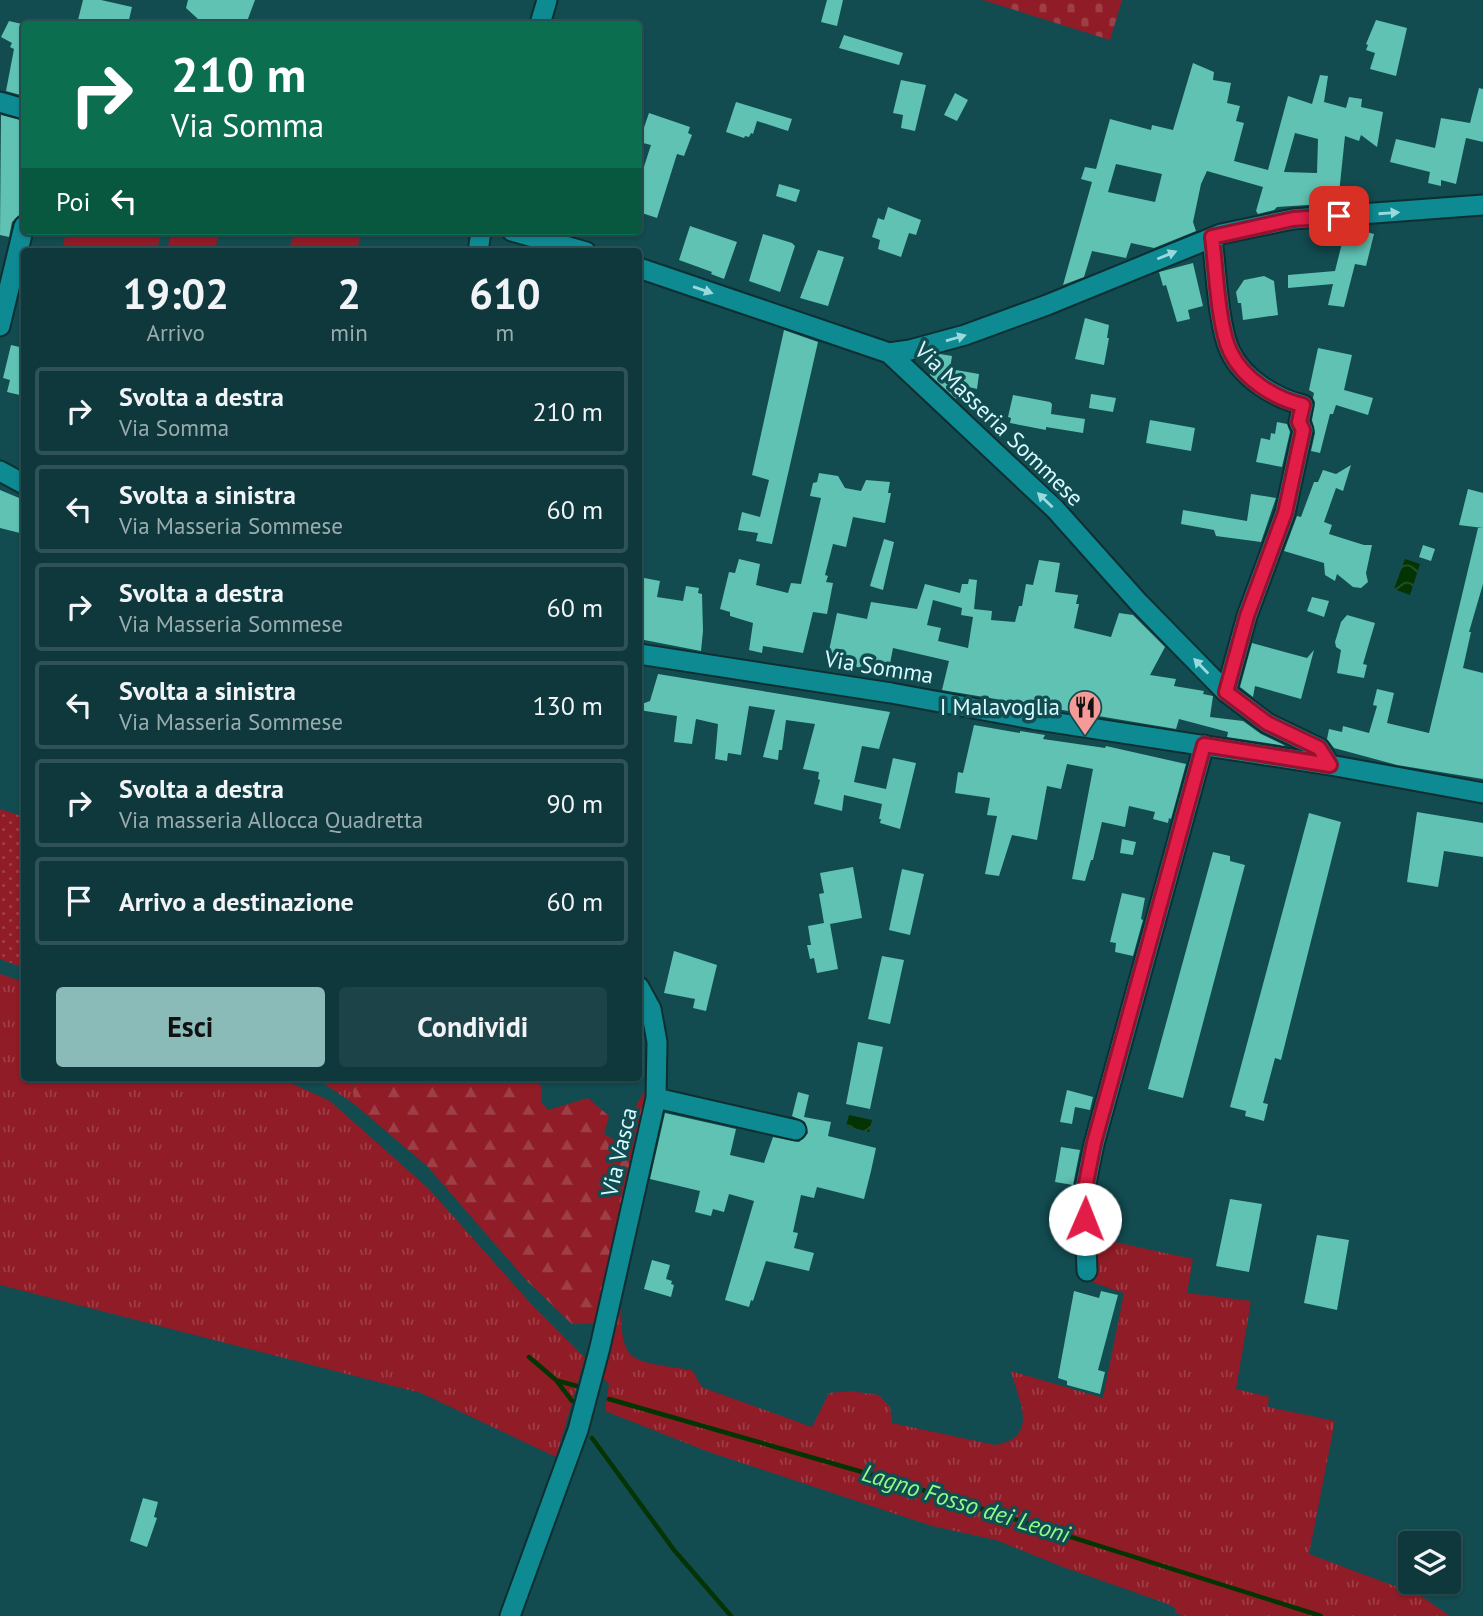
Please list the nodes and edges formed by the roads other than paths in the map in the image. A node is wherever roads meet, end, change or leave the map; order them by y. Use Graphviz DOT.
graph roads {
  1 [pos="547,0"];
  2 [pos="541,21"];
  3 [pos="0,102"];
  4 [pos="21,108"];
  5 [pos="1483,205"];
  6 [pos="22,235"];
  7 [pos="526,235"];
  8 [pos="1212,237"];
  9 [pos="572,248"];
  10 [pos="642,269"];
  11 [pos="0,326"];
  12 [pos="889,353"];
  13 [pos="0,471"];
  14 [pos="21,482"];
  15 [pos="642,654"];
  16 [pos="1226,692"];
  17 [pos="1204,745"];
  18 [pos="1330,765"];
  19 [pos="1483,793"];
  20 [pos="642,992"];
  21 [pos="656,1098"];
  22 [pos="796,1130"];
  23 [pos="1087,1271"];
  24 [pos="510,1616"];
  1 -- 2 [label="street"];
  3 -- 4 [label="street"];
  8 -- 5 [label="street, one-way"];
  6 -- 11 [label="street"];
  7 -- 9 [label="street"];
  12 -- 8 [label="street, one-way"];
  8 -- 16 [label="street"];
  10 -- 12 [label="street, Via Masseria Sommese, one-way"];
  16 -- 12 [label="street, Via Masseria Sommese, one-way"];
  13 -- 14 [label="street"];
  15 -- 17 [label="street, Via Somma"];
  16 -- 18 [label="street, Via Masseria Sommese"];
  17 -- 18 [label="street, Via Somma"];
  17 -- 23 [label="street"];
  18 -- 19 [label="street, Via Somma"];
  20 -- 21 [label="street, Via Vasca"];
  21 -- 22 [label="street"];
  21 -- 24 [label="street, Via Vasca"];
}
